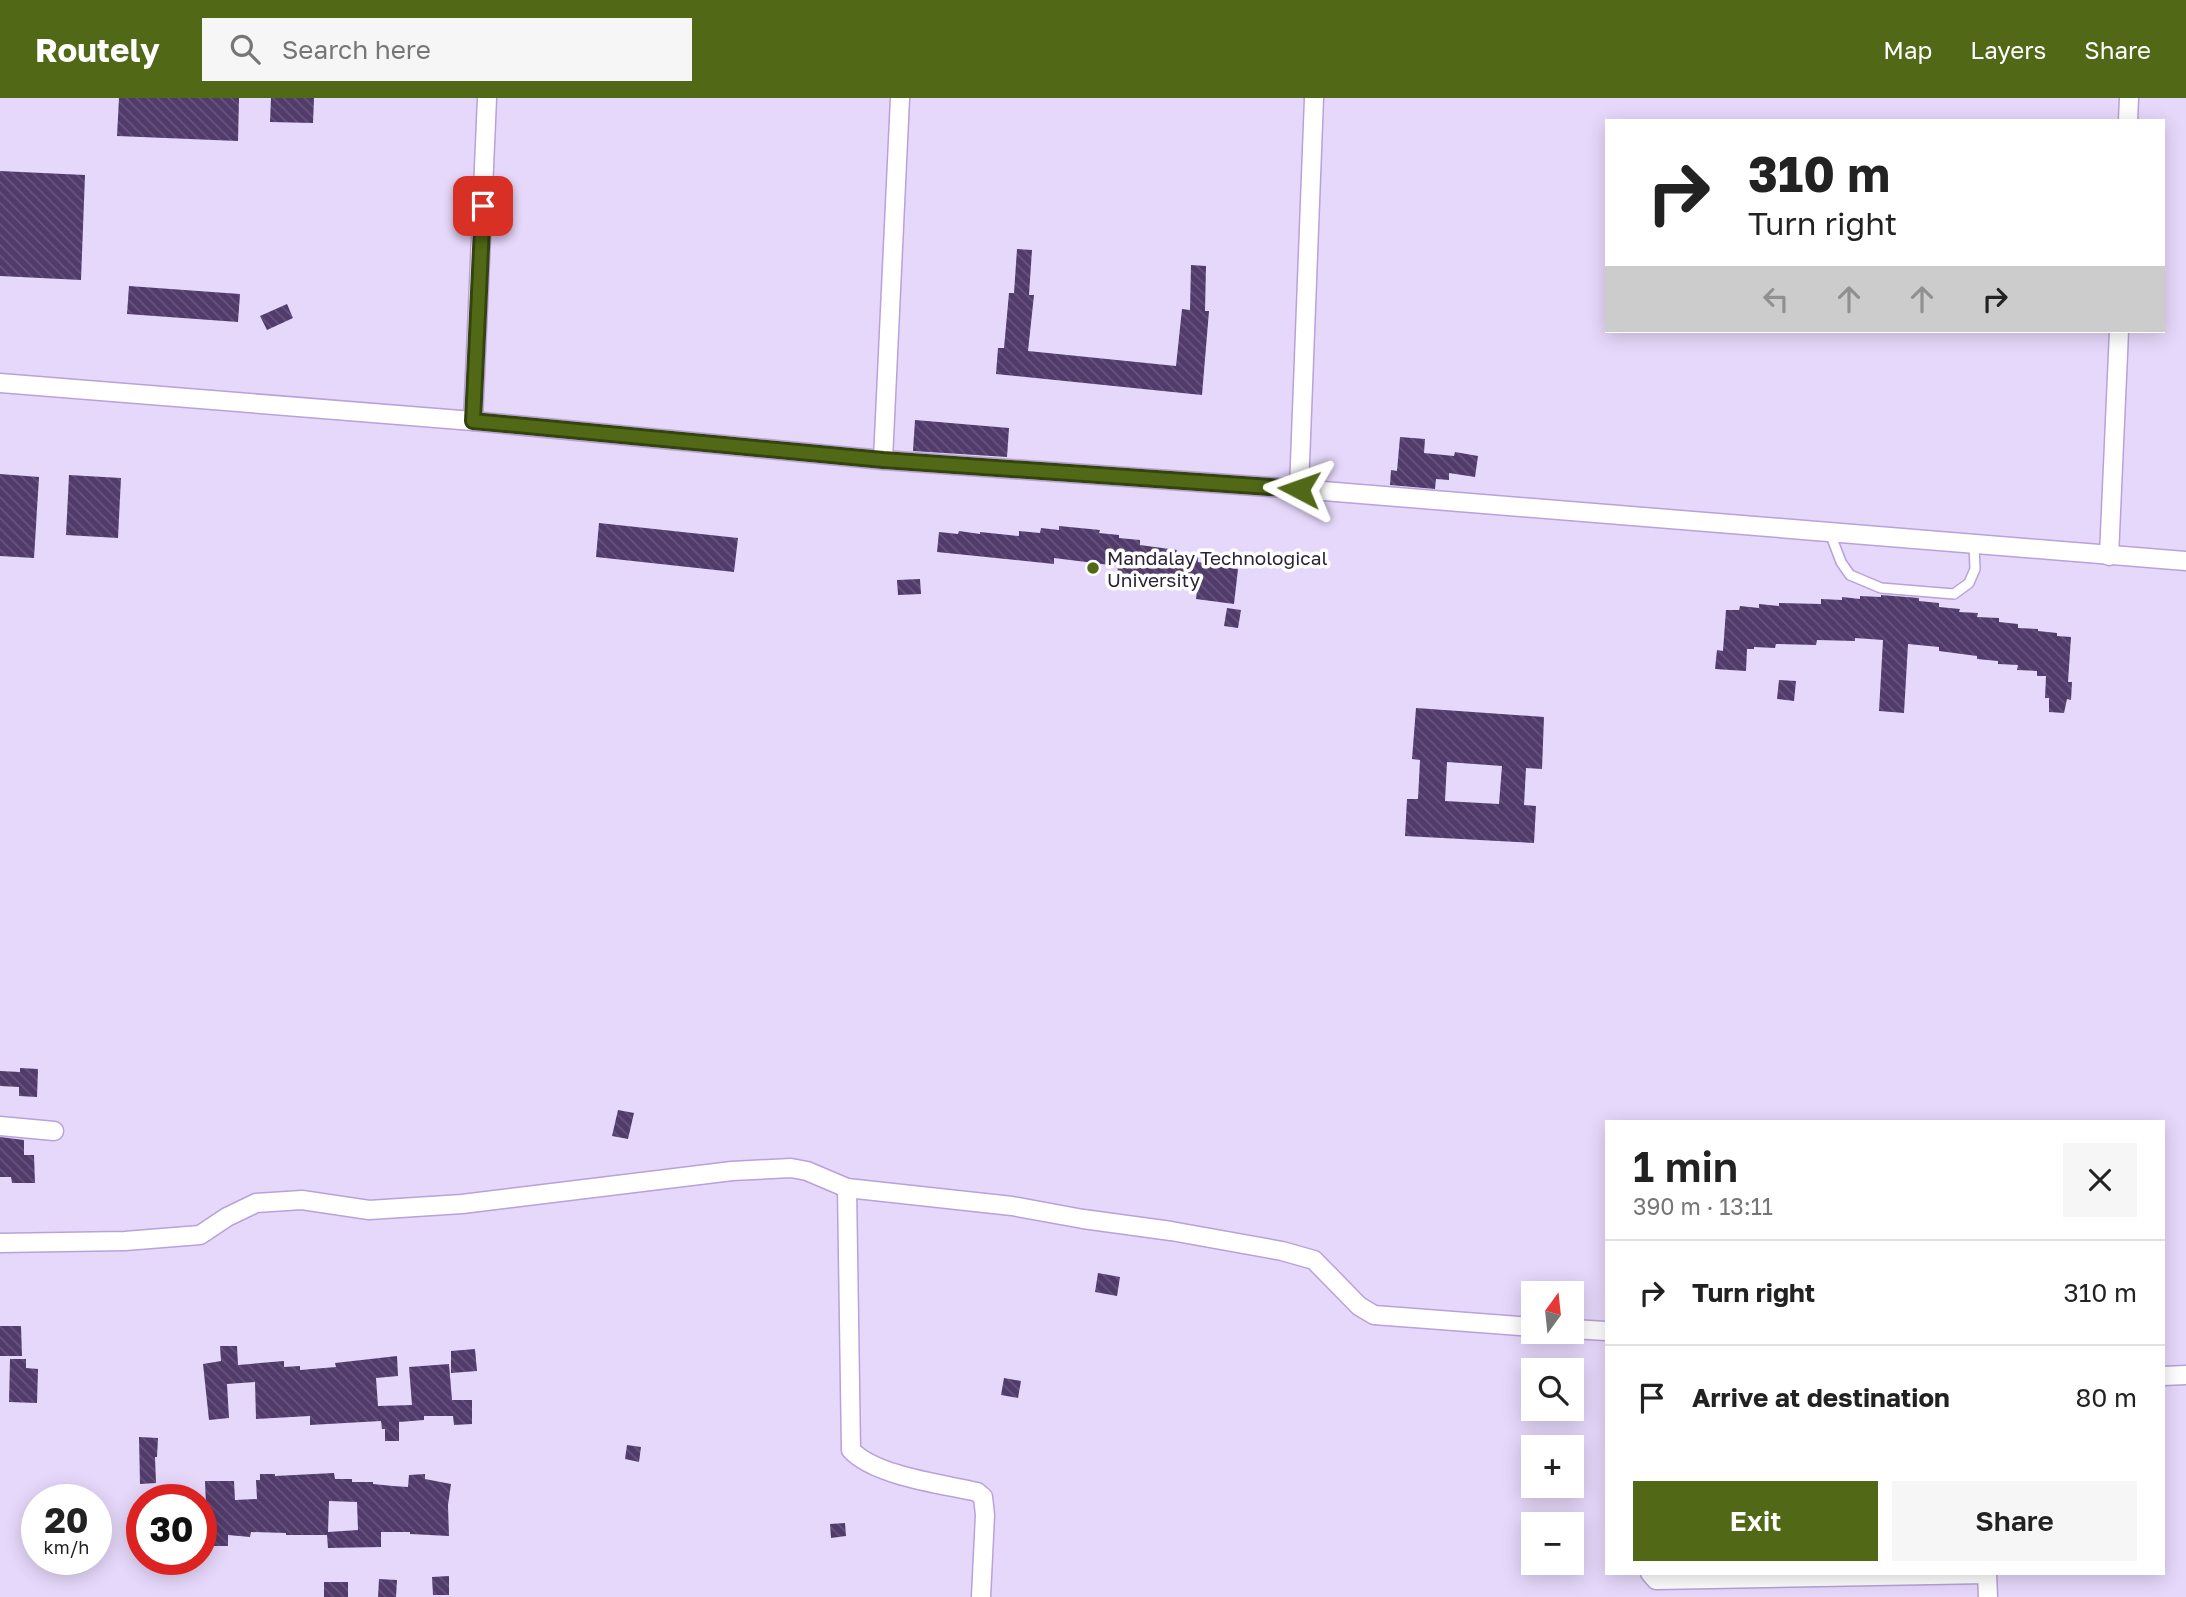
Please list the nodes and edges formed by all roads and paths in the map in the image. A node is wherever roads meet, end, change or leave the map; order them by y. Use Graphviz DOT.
graph roads {
  1 [pos="488,98"];
  2 [pos="900,98"];
  3 [pos="1314,98"];
  4 [pos="2129,98"];
  5 [pos="2128,119"];
  6 [pos="2119,333"];
  7 [pos="0,383"];
  8 [pos="473,421"];
  9 [pos="883,460"];
  10 [pos="1299,489"];
  11 [pos="1830,533"];
  12 [pos="1974,545"];
  13 [pos="2109,556"];
  14 [pos="2186,561"];
  15 [pos="0,1126"];
  16 [pos="54,1131"];
  17 [pos="847,1188"];
  18 [pos="0,1243"];
  19 [pos="1521,1326"];
  20 [pos="1584,1330"];
  21 [pos="1605,1331"];
  22 [pos="2186,1375"];
  23 [pos="2165,1376"];
  24 [pos="1652,1575"];
  25 [pos="1932,1575"];
  26 [pos="1987,1575"];
  27 [pos="981,1597"];
  28 [pos="1988,1597"];
  1 -- 8 [label="street"];
  2 -- 9 [label="street"];
  3 -- 10 [label="street"];
  4 -- 5 [label="street"];
  6 -- 13 [label="street"];
  7 -- 8 [label="street"];
  8 -- 9 [label="street"];
  9 -- 10 [label="street"];
  10 -- 11 [label="street"];
  11 -- 12 [label="street"];
  11 -- 12 [label="lane"];
  12 -- 13 [label="street"];
  13 -- 14 [label="street"];
  15 -- 16 [label="street"];
  17 -- 18 [label="street"];
  17 -- 19 [label="street"];
  17 -- 27 [label="street"];
  20 -- 21 [label="street"];
  22 -- 23 [label="street"];
  24 -- 25 [label="street"];
  26 -- 28 [label="street"];
}
